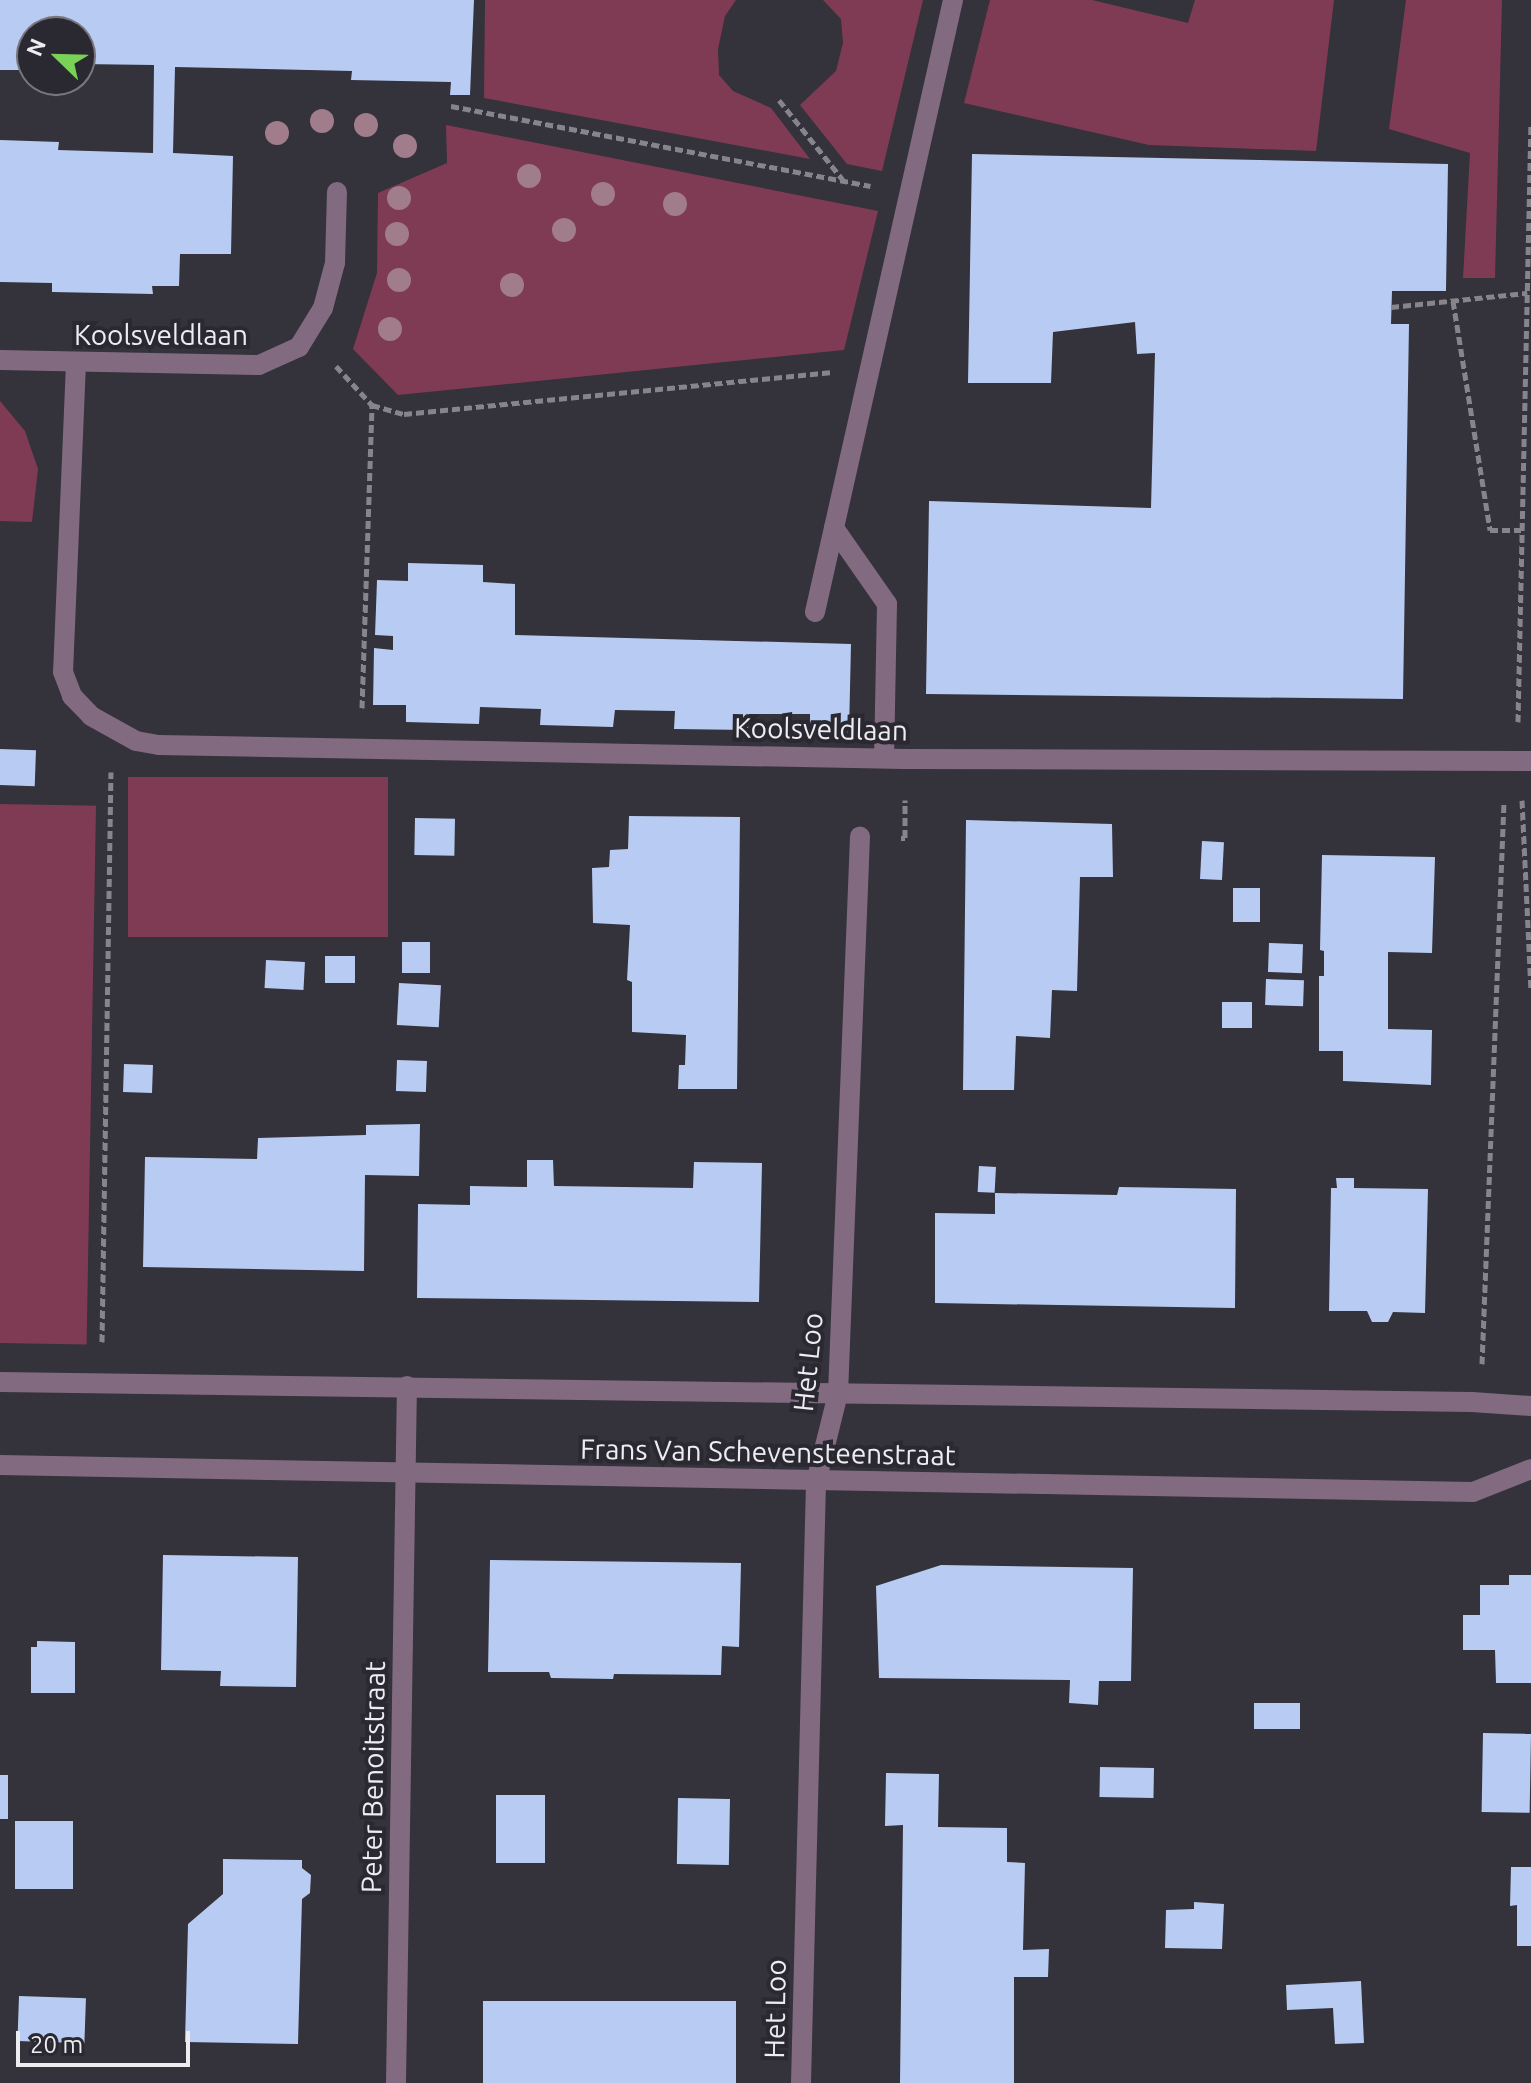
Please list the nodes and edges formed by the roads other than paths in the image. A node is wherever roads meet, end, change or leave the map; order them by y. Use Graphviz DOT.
graph roads {
  1 [pos="953,0"];
  2 [pos="337,192"];
  3 [pos="0,360"];
  4 [pos="76,363"];
  5 [pos="834,528"];
  6 [pos="815,612"];
  7 [pos="884,758"];
  8 [pos="1519,761"];
  9 [pos="860,836"];
  10 [pos="0,1382"];
  11 [pos="407,1386"];
  12 [pos="838,1394"];
  13 [pos="1531,1406"];
  14 [pos="0,1465"];
  15 [pos="1531,1469"];
  16 [pos="405,1471"];
  17 [pos="816,1482"];
  18 [pos="396,2083"];
  19 [pos="801,2083"];
  1 -- 5 [label="street"];
  2 -- 4 [label="street, Koolsveldlaan"];
  3 -- 4 [label="street, Koolsveldlaan"];
  4 -- 7 [label="street, Koolsveldlaan"];
  5 -- 6 [label="street"];
  5 -- 7 [label="street"];
  7 -- 8 [label="street, Koolsveldlaan"];
  9 -- 12 [label="street, Het Loo"];
  10 -- 11 [label="street"];
  11 -- 12 [label="street"];
  11 -- 16 [label="street, Peter Benoitstraat"];
  12 -- 13 [label="street"];
  12 -- 17 [label="street, Het Loo"];
  14 -- 16 [label="street, Frans Van Schevensteenstraat"];
  15 -- 17 [label="street, Frans Van Schevensteenstraat"];
  16 -- 17 [label="street, Frans Van Schevensteenstraat"];
  16 -- 18 [label="street, Peter Benoitstraat"];
  17 -- 19 [label="street, Het Loo"];
}
